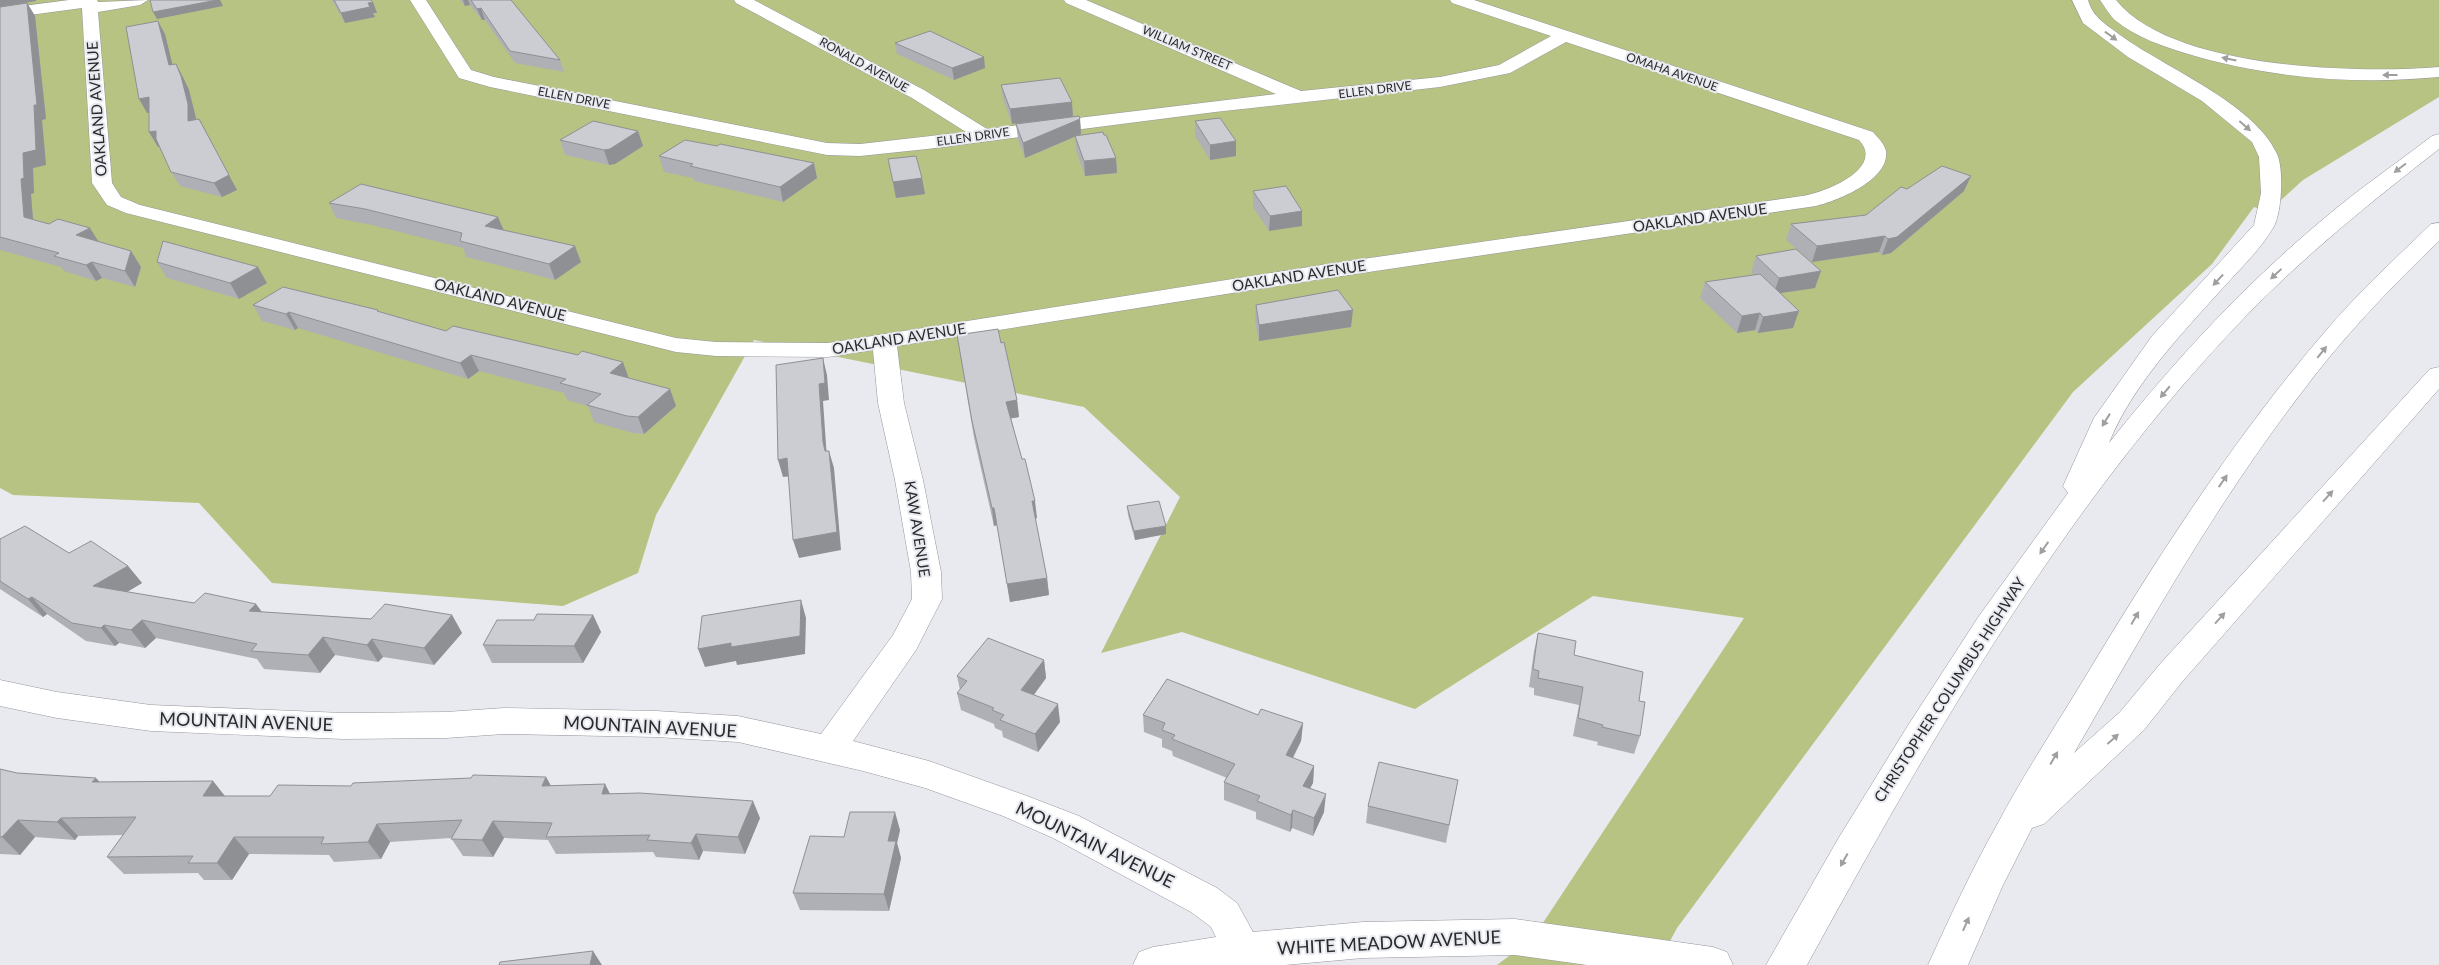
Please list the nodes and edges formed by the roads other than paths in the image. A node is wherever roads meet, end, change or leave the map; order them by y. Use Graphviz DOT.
graph roads {
  1 [pos="140,0"];
  2 [pos="418,0"];
  3 [pos="742,0"];
  4 [pos="1072,0"];
  5 [pos="1458,0"];
  6 [pos="2080,0"];
  7 [pos="2108,0"];
  8 [pos="89,3"];
  9 [pos="0,14"];
  10 [pos="1564,36"];
  11 [pos="2439,72"];
  12 [pos="1300,98"];
  13 [pos="983,136"];
  14 [pos="2439,140"];
  15 [pos="1878,152"];
  16 [pos="2439,229"];
  17 [pos="884,341"];
  18 [pos="2439,374"];
  19 [pos="2060,526"];
  20 [pos="0,693"];
  21 [pos="829,749"];
  22 [pos="2012,831"];
  23 [pos="1243,951"];
  24 [pos="1153,965"];
  25 [pos="1713,965"];
  26 [pos="1786,965"];
  27 [pos="1948,965"];
  1 -- 8 [label="main road"];
  2 -- 13 [label="main road, ELLEN DRIVE"];
  3 -- 13 [label="main road, RONALD AVENUE"];
  4 -- 12 [label="main road, WILLIAM STREET"];
  5 -- 10 [label="main road, OMAHA AVENUE"];
  6 -- 19 [label="main road, one-way"];
  11 -- 7 [label="main road, one-way"];
  8 -- 9 [label="main road"];
  8 -- 17 [label="main road, OAKLAND AVENUE"];
  10 -- 12 [label="main road, ELLEN DRIVE"];
  10 -- 15 [label="main road, OMAHA AVENUE"];
  12 -- 13 [label="main road, ELLEN DRIVE"];
  14 -- 19 [label="main road, CHRISTOPHER COLUMBUS HIGHWAY, one-way"];
  15 -- 17 [label="main road, OAKLAND AVENUE"];
  22 -- 16 [label="main road, one-way"];
  17 -- 21 [label="main road, KAW AVENUE"];
  22 -- 18 [label="main road, one-way"];
  19 -- 26 [label="main road, CHRISTOPHER COLUMBUS HIGHWAY, one-way"];
  20 -- 21 [label="main road, MOUNTAIN AVENUE"];
  21 -- 23 [label="main road, MOUNTAIN AVENUE"];
  27 -- 22 [label="main road, one-way"];
  23 -- 24 [label="main road, WHITE MEADOW AVENUE"];
  23 -- 25 [label="main road, WHITE MEADOW AVENUE"];
}
